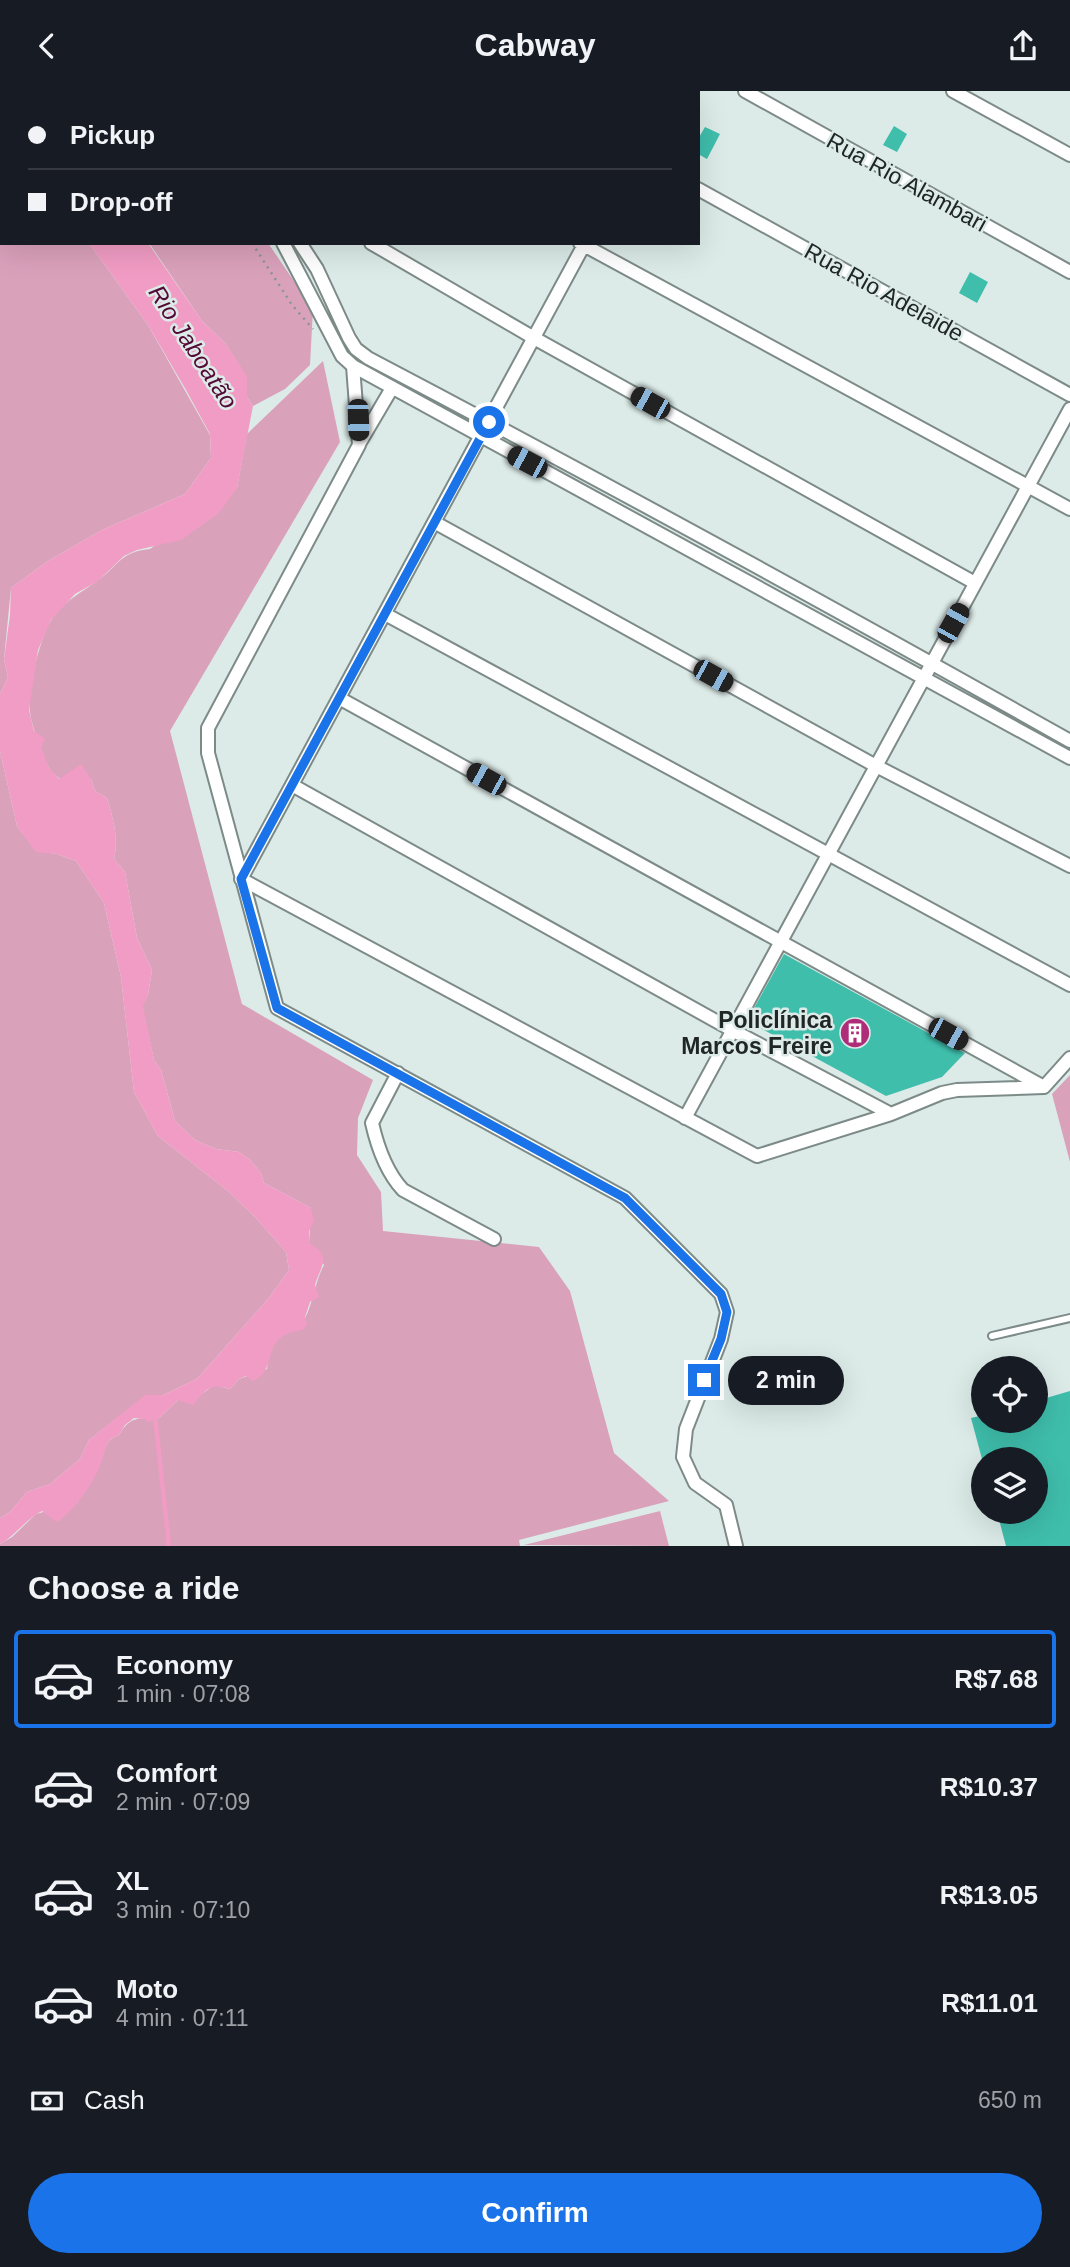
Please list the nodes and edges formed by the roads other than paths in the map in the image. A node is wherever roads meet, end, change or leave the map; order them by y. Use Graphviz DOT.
graph roads {
  1 [pos="745,91"];
  2 [pos="953,91"];
  3 [pos="1070,155"];
  4 [pos="700,191"];
  5 [pos="284,245"];
  6 [pos="301,245"];
  7 [pos="374,245"];
  8 [pos="582,245"];
  9 [pos="585,245"];
  10 [pos="1070,272"];
  11 [pos="534,338"];
  12 [pos="353,366"];
  13 [pos="392,388"];
  14 [pos="1070,395"];
  15 [pos="1070,409"];
  16 [pos="489,422"];
  17 [pos="480,437"];
  18 [pos="359,445"];
  19 [pos="1029,485"];
  20 [pos="1070,509"];
  21 [pos="434,522"];
  22 [pos="975,583"];
  23 [pos="384,614"];
  24 [pos="932,663"];
  25 [pos="924,677"];
  26 [pos="339,698"];
  27 [pos="1070,741"];
  28 [pos="1070,758"];
  29 [pos="876,766"];
  30 [pos="292,785"];
  31 [pos="828,853"];
  32 [pos="1070,866"];
  33 [pos="241,879"];
  34 [pos="780,941"];
  35 [pos="1070,985"];
  36 [pos="732,1030"];
  37 [pos="1070,1058"];
  38 [pos="398,1073"];
  39 [pos="1044,1087"];
  40 [pos="891,1114"];
  41 [pos="685,1118"];
  42 [pos="494,1239"];
  43 [pos="1070,1318"];
  44 [pos="992,1336"];
  45 [pos="736,1546"];
  1 -- 10 [label="street, Rua Rio Alambari"];
  2 -- 3 [label="street"];
  4 -- 14 [label="street, Rua Rio Adelaide"];
  5 -- 12 [label="street"];
  6 -- 16 [label="street"];
  7 -- 11 [label="street"];
  8 -- 11 [label="street"];
  9 -- 19 [label="street"];
  11 -- 16 [label="street"];
  11 -- 22 [label="street"];
  12 -- 13 [label="street"];
  12 -- 18 [label="street"];
  13 -- 17 [label="street"];
  13 -- 18 [label="street"];
  15 -- 19 [label="street"];
  16 -- 17 [label="street"];
  16 -- 24 [label="street"];
  17 -- 21 [label="street"];
  17 -- 25 [label="street"];
  18 -- 33 [label="street"];
  19 -- 20 [label="street"];
  19 -- 22 [label="street"];
  21 -- 23 [label="street"];
  21 -- 29 [label="street"];
  22 -- 24 [label="street"];
  23 -- 26 [label="street"];
  23 -- 31 [label="street"];
  24 -- 25 [label="street"];
  24 -- 27 [label="street"];
  25 -- 28 [label="street"];
  25 -- 29 [label="street"];
  26 -- 30 [label="street"];
  26 -- 34 [label="street"];
  29 -- 31 [label="street"];
  29 -- 32 [label="street"];
  30 -- 33 [label="street"];
  30 -- 36 [label="street"];
  31 -- 34 [label="street"];
  31 -- 35 [label="street"];
  33 -- 38 [label="street"];
  33 -- 41 [label="street"];
  34 -- 36 [label="street"];
  34 -- 39 [label="street"];
  36 -- 40 [label="street"];
  36 -- 41 [label="street"];
  37 -- 39 [label="street"];
  38 -- 42 [label="street"];
  38 -- 45 [label="street"];
  39 -- 40 [label="street"];
  40 -- 41 [label="street"];
  43 -- 44 [label="lane"];
}
